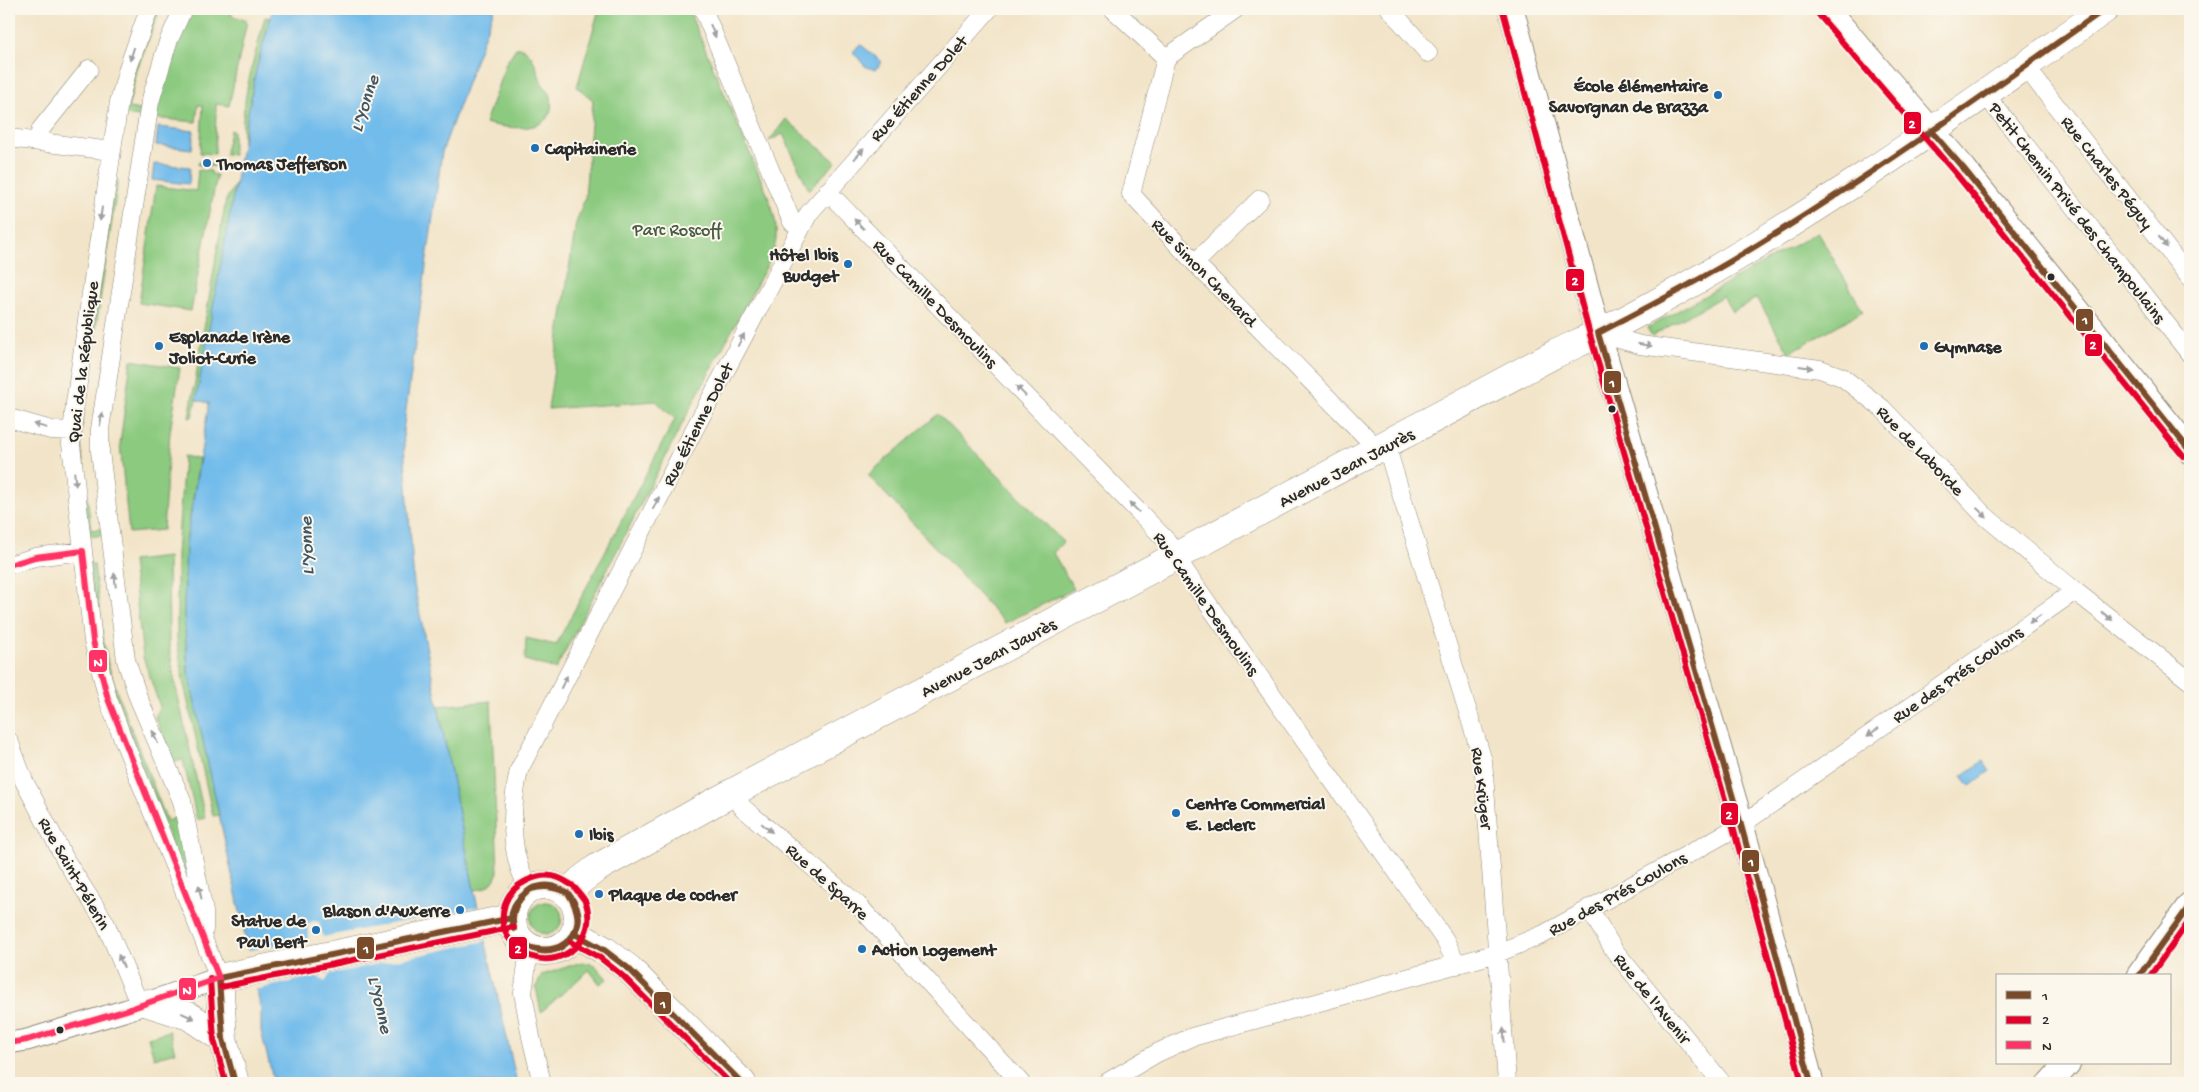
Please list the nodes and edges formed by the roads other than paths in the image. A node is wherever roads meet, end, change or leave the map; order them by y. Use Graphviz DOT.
graph roads {
  1 [pos="149,9"];
  2 [pos="183,9"];
  3 [pos="703,9"];
  4 [pos="988,9"];
  5 [pos="1113,9"];
  6 [pos="1236,9"];
  7 [pos="1390,9"];
  8 [pos="1511,9"];
  9 [pos="1826,9"];
  10 [pos="2105,9"];
  11 [pos="1428,53"];
  12 [pos="1166,58"];
  13 [pos="2025,66"];
  14 [pos="89,69"];
  15 [pos="1985,94"];
  16 [pos="1931,132"];
  17 [pos="9,138"];
  18 [pos="38,141"];
  19 [pos="111,151"];
  20 [pos="827,191"];
  21 [pos="1260,199"];
  22 [pos="801,226"];
  23 [pos="1195,263"];
  24 [pos="2190,278"];
  25 [pos="1598,333"];
  26 [pos="2190,354"];
  27 [pos="9,418"];
  28 [pos="72,431"];
  29 [pos="1380,448"];
  30 [pos="2190,451"];
  31 [pos="83,551"];
  32 [pos="1177,557"];
  33 [pos="9,565"];
  34 [pos="2075,591"];
  35 [pos="2190,680"];
  36 [pos="9,741"];
  37 [pos="16,784"];
  38 [pos="733,793"];
  39 [pos="1741,825"];
  40 [pos="529,888"];
  41 [pos="568,893"];
  42 [pos="2190,905"];
  43 [pos="1589,908"];
  44 [pos="512,918"];
  45 [pos="575,934"];
  46 [pos="204,940"];
  47 [pos="533,949"];
  48 [pos="1498,953"];
  49 [pos="1457,965"];
  50 [pos="2140,974"];
  51 [pos="219,978"];
  52 [pos="144,1004"];
  53 [pos="223,1039"];
  54 [pos="9,1043"];
  55 [pos="2067,1064"];
  56 [pos="234,1083"];
  57 [pos="542,1083"];
  58 [pos="742,1083"];
  59 [pos="1020,1083"];
  60 [pos="1106,1083"];
  61 [pos="1507,1083"];
  62 [pos="1722,1083"];
  63 [pos="1811,1083"];
  64 [pos="2050,1083"];
  1 -- 19 [label="street, Quai de la République, one-way"];
  46 -- 2 [label="street, Quai de la République, one-way"];
  3 -- 22 [label="street, one-way"];
  20 -- 4 [label="street, Rue Étienne Dolet, one-way"];
  5 -- 12 [label="street"];
  6 -- 12 [label="street"];
  7 -- 11 [label="street"];
  8 -- 25 [label="main road"];
  9 -- 16 [label="main road"];
  10 -- 13 [label="main road, Avenue Jean Jaurès"];
  12 -- 23 [label="street, Rue Simon Chenard"];
  13 -- 15 [label="main road, Avenue Jean Jaurès"];
  13 -- 24 [label="street, Rue Charles Péguy, one-way"];
  14 -- 18 [label="street"];
  15 -- 16 [label="main road, Avenue Jean Jaurès"];
  15 -- 26 [label="street, Petit Chemin Privé des Champoulains"];
  16 -- 25 [label="main road, Avenue Jean Jaurès"];
  16 -- 30 [label="main road"];
  17 -- 18 [label="street"];
  18 -- 19 [label="street"];
  19 -- 28 [label="street, Quai de la République, one-way"];
  20 -- 22 [label="street, Rue Étienne Dolet"];
  32 -- 20 [label="street, Rue Camille Desmoulins, one-way"];
  21 -- 23 [label="street"];
  40 -- 22 [label="street, Rue Étienne Dolet, one-way"];
  23 -- 29 [label="street, Rue Simon Chenard"];
  25 -- 29 [label="main road, Avenue Jean Jaurès"];
  25 -- 34 [label="street, Rue de Laborde, one-way"];
  25 -- 39 [label="main road"];
  28 -- 27 [label="street, one-way"];
  28 -- 31 [label="street, Quai de la République, one-way"];
  29 -- 32 [label="main road, Avenue Jean Jaurès"];
  29 -- 48 [label="street, Rue Krüger"];
  31 -- 33 [label="street"];
  31 -- 46 [label="street, Quai de la République"];
  32 -- 38 [label="main road, Avenue Jean Jaurès"];
  32 -- 49 [label="street, Rue Camille Desmoulins"];
  34 -- 35 [label="street, Rue de Laborde, one-way"];
  34 -- 39 [label="street, Rue des Prés Coulons, one-way"];
  36 -- 37 [label="street, Rue Saint-Pélerin"];
  52 -- 37 [label="street, Rue Saint-Pélerin, one-way"];
  38 -- 41 [label="main road, Avenue Jean Jaurès"];
  38 -- 59 [label="street, Rue de Sparre, one-way"];
  39 -- 43 [label="street, Rue des Prés Coulons"];
  39 -- 63 [label="main road"];
  40 -- 41 [label="main road"];
  40 -- 44 [label="main road"];
  41 -- 45 [label="main road"];
  42 -- 50 [label="main road"];
  43 -- 48 [label="street, Rue des Prés Coulons"];
  43 -- 62 [label="street, Rue de l'Avenir"];
  44 -- 47 [label="main road"];
  44 -- 51 [label="main road"];
  45 -- 47 [label="main road"];
  45 -- 58 [label="main road"];
  46 -- 51 [label="street, Quai de la République"];
  47 -- 57 [label="street"];
  48 -- 49 [label="street, Rue des Prés Coulons"];
  61 -- 48 [label="street, Rue Krüger, one-way"];
  49 -- 60 [label="street, Rue des Prés Coulons"];
  51 -- 52 [label="street"];
  51 -- 53 [label="main road"];
  52 -- 53 [label="main road, one-way"];
  52 -- 54 [label="street"];
  53 -- 56 [label="main road"];
  55 -- 64 [label="main road"];
}
